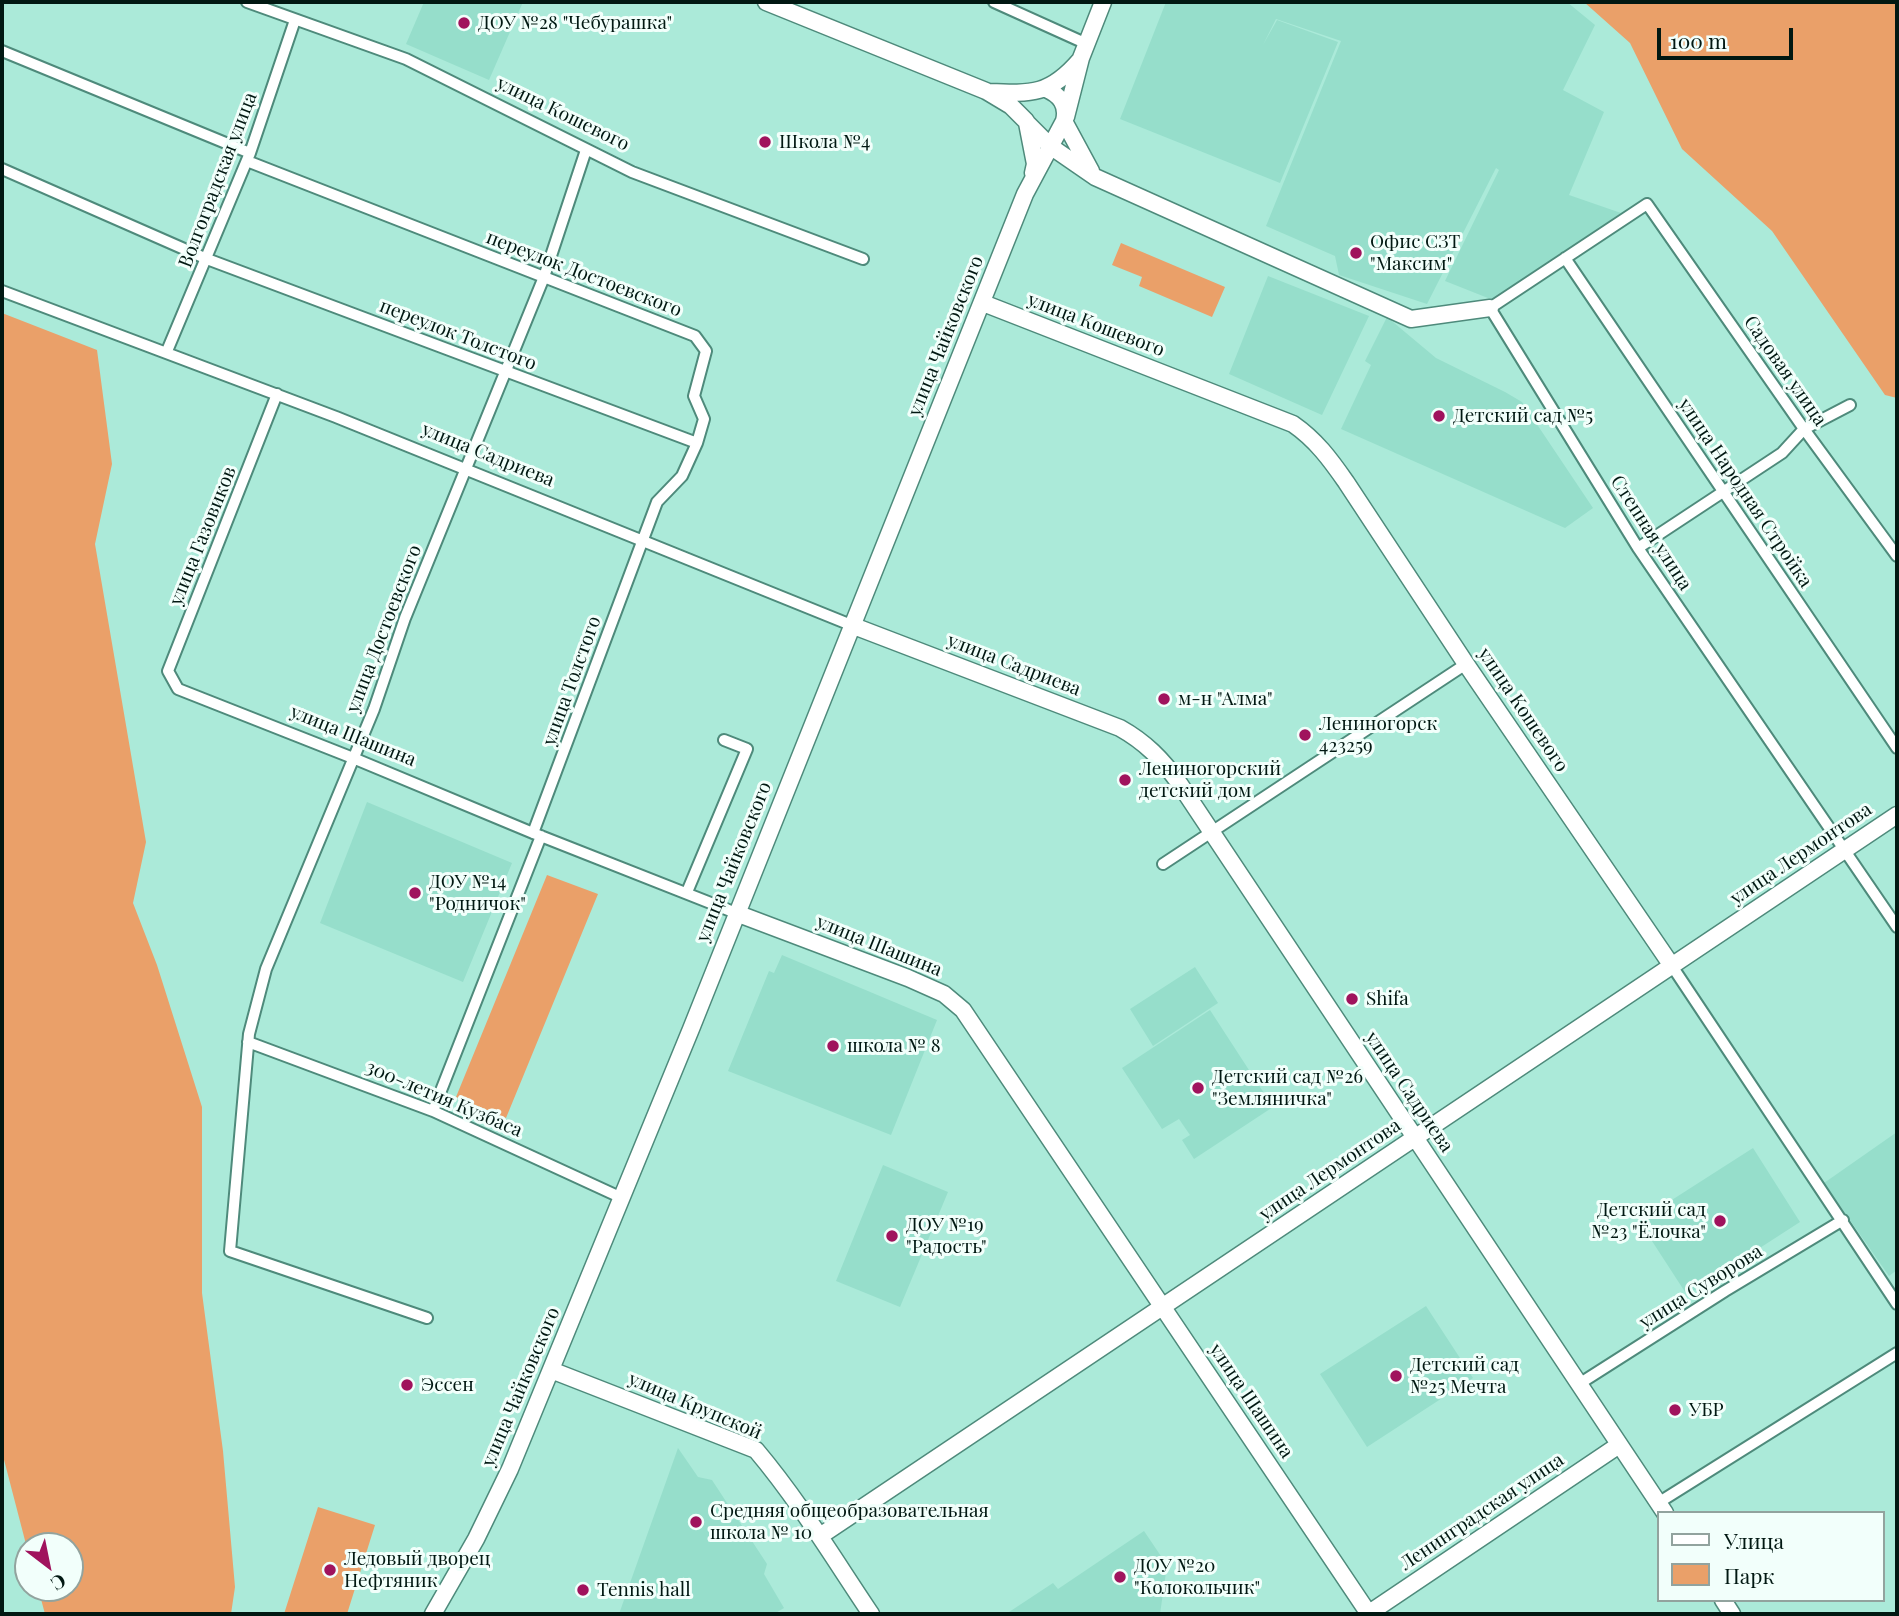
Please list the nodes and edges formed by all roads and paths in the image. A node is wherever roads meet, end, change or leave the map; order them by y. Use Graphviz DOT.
graph roads {
  1 [pos="247,2"];
  2 [pos="766,2"];
  3 [pos="994,2"];
  4 [pos="1103,2"];
  5 [pos="296,20"];
  6 [pos="2,51"];
  7 [pos="1084,51"];
  8 [pos="1042,90"];
  9 [pos="986,92"];
  10 [pos="1065,119"];
  11 [pos="1027,123"];
  12 [pos="1050,146"];
  13 [pos="586,150"];
  14 [pos="248,157"];
  15 [pos="2,169"];
  16 [pos="1033,176"];
  17 [pos="1095,177"];
  18 [pos="1565,258"];
  19 [pos="207,259"];
  20 [pos="863,259"];
  21 [pos="544,277"];
  22 [pos="2,290"];
  23 [pos="983,303"];
  24 [pos="1490,308"];
  25 [pos="167,351"];
  26 [pos="505,372"];
  27 [pos="277,394"];
  28 [pos="1850,405"];
  29 [pos="1804,429"];
  30 [pos="697,443"];
  31 [pos="464,468"];
  32 [pos="1723,491"];
  33 [pos="643,540"];
  34 [pos="1639,548"];
  35 [pos="1897,556"];
  36 [pos="851,625"];
  37 [pos="1466,664"];
  38 [pos="178,689"];
  39 [pos="724,740"];
  40 [pos="1897,748"];
  41 [pos="353,758"];
  42 [pos="1897,814"];
  43 [pos="1210,832"];
  44 [pos="537,835"];
  45 [pos="1844,850"];
  46 [pos="1163,864"];
  47 [pos="687,892"];
  48 [pos="736,913"];
  49 [pos="1897,927"];
  50 [pos="1672,966"];
  51 [pos="248,1042"];
  52 [pos="433,1111"];
  53 [pos="1415,1138"];
  54 [pos="622,1198"];
  55 [pos="1843,1220"];
  56 [pos="1897,1304"];
  57 [pos="1162,1307"];
  58 [pos="427,1318"];
  59 [pos="1897,1353"];
  60 [pos="551,1370"];
  61 [pos="1579,1384"];
  62 [pos="1619,1444"];
  63 [pos="1661,1508"];
  64 [pos="820,1536"];
  65 [pos="433,1614"];
  66 [pos="871,1614"];
  67 [pos="1368,1614"];
  1 -- 5 [label="street, улица Кошевого"];
  2 -- 9 [label="street"];
  3 -- 7 [label="street"];
  4 -- 7 [label="street, улица Чайковского"];
  5 -- 13 [label="street, улица Кошевого"];
  5 -- 14 [label="street, Волгоградская улица"];
  6 -- 14 [label="street, переулок Достоевского"];
  7 -- 8 [label="street"];
  7 -- 10 [label="street, улица Чайковского"];
  8 -- 9 [label="street"];
  8 -- 10 [label="street"];
  8 -- 11 [label="street"];
  9 -- 11 [label="street"];
  10 -- 11 [label="street"];
  10 -- 12 [label="street, улица Чайковского"];
  10 -- 17 [label="street"];
  11 -- 12 [label="street"];
  11 -- 16 [label="street"];
  12 -- 16 [label="street, улица Чайковского"];
  12 -- 17 [label="street"];
  13 -- 20 [label="street, улица Кошевого"];
  13 -- 21 [label="street, улица Достоевского"];
  14 -- 19 [label="street, Волгоградская улица"];
  14 -- 21 [label="street, переулок Достоевского"];
  15 -- 19 [label="street, переулок Толстого"];
  16 -- 23 [label="street, улица Чайковского"];
  17 -- 24 [label="street"];
  18 -- 24 [label="street"];
  18 -- 29 [label="street, Садовая улица"];
  18 -- 32 [label="street, улица Народная Стройка"];
  19 -- 25 [label="street, Волгоградская улица"];
  19 -- 26 [label="street, переулок Толстого"];
  21 -- 26 [label="street, улица Достоевского"];
  21 -- 30 [label="street, переулок Достоевского"];
  22 -- 25 [label="street, улица Садриева"];
  23 -- 36 [label="street, улица Чайковского"];
  23 -- 37 [label="street, улица Кошевого"];
  24 -- 34 [label="street, Степная улица"];
  25 -- 27 [label="street, улица Садриева"];
  26 -- 30 [label="street, переулок Толстого"];
  26 -- 31 [label="street, улица Достоевского"];
  27 -- 31 [label="street, улица Садриева"];
  27 -- 38 [label="street, улица Газовиков"];
  28 -- 29 [label="street"];
  29 -- 32 [label="street"];
  29 -- 35 [label="street, Садовая улица"];
  30 -- 33 [label="street, переулок Достоевского"];
  31 -- 33 [label="street, улица Садриева"];
  31 -- 41 [label="street, улица Достоевского"];
  32 -- 34 [label="street"];
  32 -- 40 [label="street, улица Народная Стройка"];
  33 -- 36 [label="street, улица Садриева"];
  33 -- 44 [label="street, улица Толстого"];
  34 -- 45 [label="street, Степная улица"];
  36 -- 43 [label="street, улица Садриева"];
  36 -- 48 [label="street, улица Чайковского"];
  37 -- 43 [label="street"];
  37 -- 50 [label="street, улица Кошевого"];
  38 -- 41 [label="street, улица Шашина"];
  39 -- 47 [label="street"];
  41 -- 44 [label="street, улица Шашина"];
  41 -- 51 [label="street, улица Достоевского"];
  42 -- 45 [label="street, улица Лермонтова"];
  43 -- 46 [label="street"];
  43 -- 53 [label="street, улица Садриева"];
  44 -- 47 [label="street, улица Шашина"];
  44 -- 52 [label="street, улица Толстого"];
  45 -- 49 [label="street, Степная улица"];
  45 -- 50 [label="street, улица Лермонтова"];
  47 -- 48 [label="street, улица Шашина"];
  48 -- 54 [label="street, улица Чайковского"];
  48 -- 57 [label="street, улица Шашина"];
  50 -- 53 [label="street, улица Лермонтова"];
  50 -- 55 [label="street, улица Кошевого"];
  51 -- 52 [label="street, 300-летия Кузбаса"];
  51 -- 58 [label="street, улица Достоевского"];
  52 -- 54 [label="street, 300-летия Кузбаса"];
  53 -- 57 [label="street, улица Лермонтова"];
  53 -- 61 [label="street, улица Садриева"];
  54 -- 60 [label="street, улица Чайковского"];
  55 -- 56 [label="street, улица Кошевого"];
  55 -- 61 [label="street, улица Суворова"];
  57 -- 64 [label="street, улица Лермонтова"];
  57 -- 67 [label="street, улица Шашина"];
  59 -- 63 [label="street"];
  60 -- 64 [label="street, улица Крупской"];
  60 -- 65 [label="street, улица Чайковского"];
  61 -- 62 [label="street, улица Садриева"];
  62 -- 63 [label="street, улица Садриева"];
  62 -- 67 [label="street, Ленинградская улица"];
  64 -- 66 [label="street, улица Крупской"];
}
